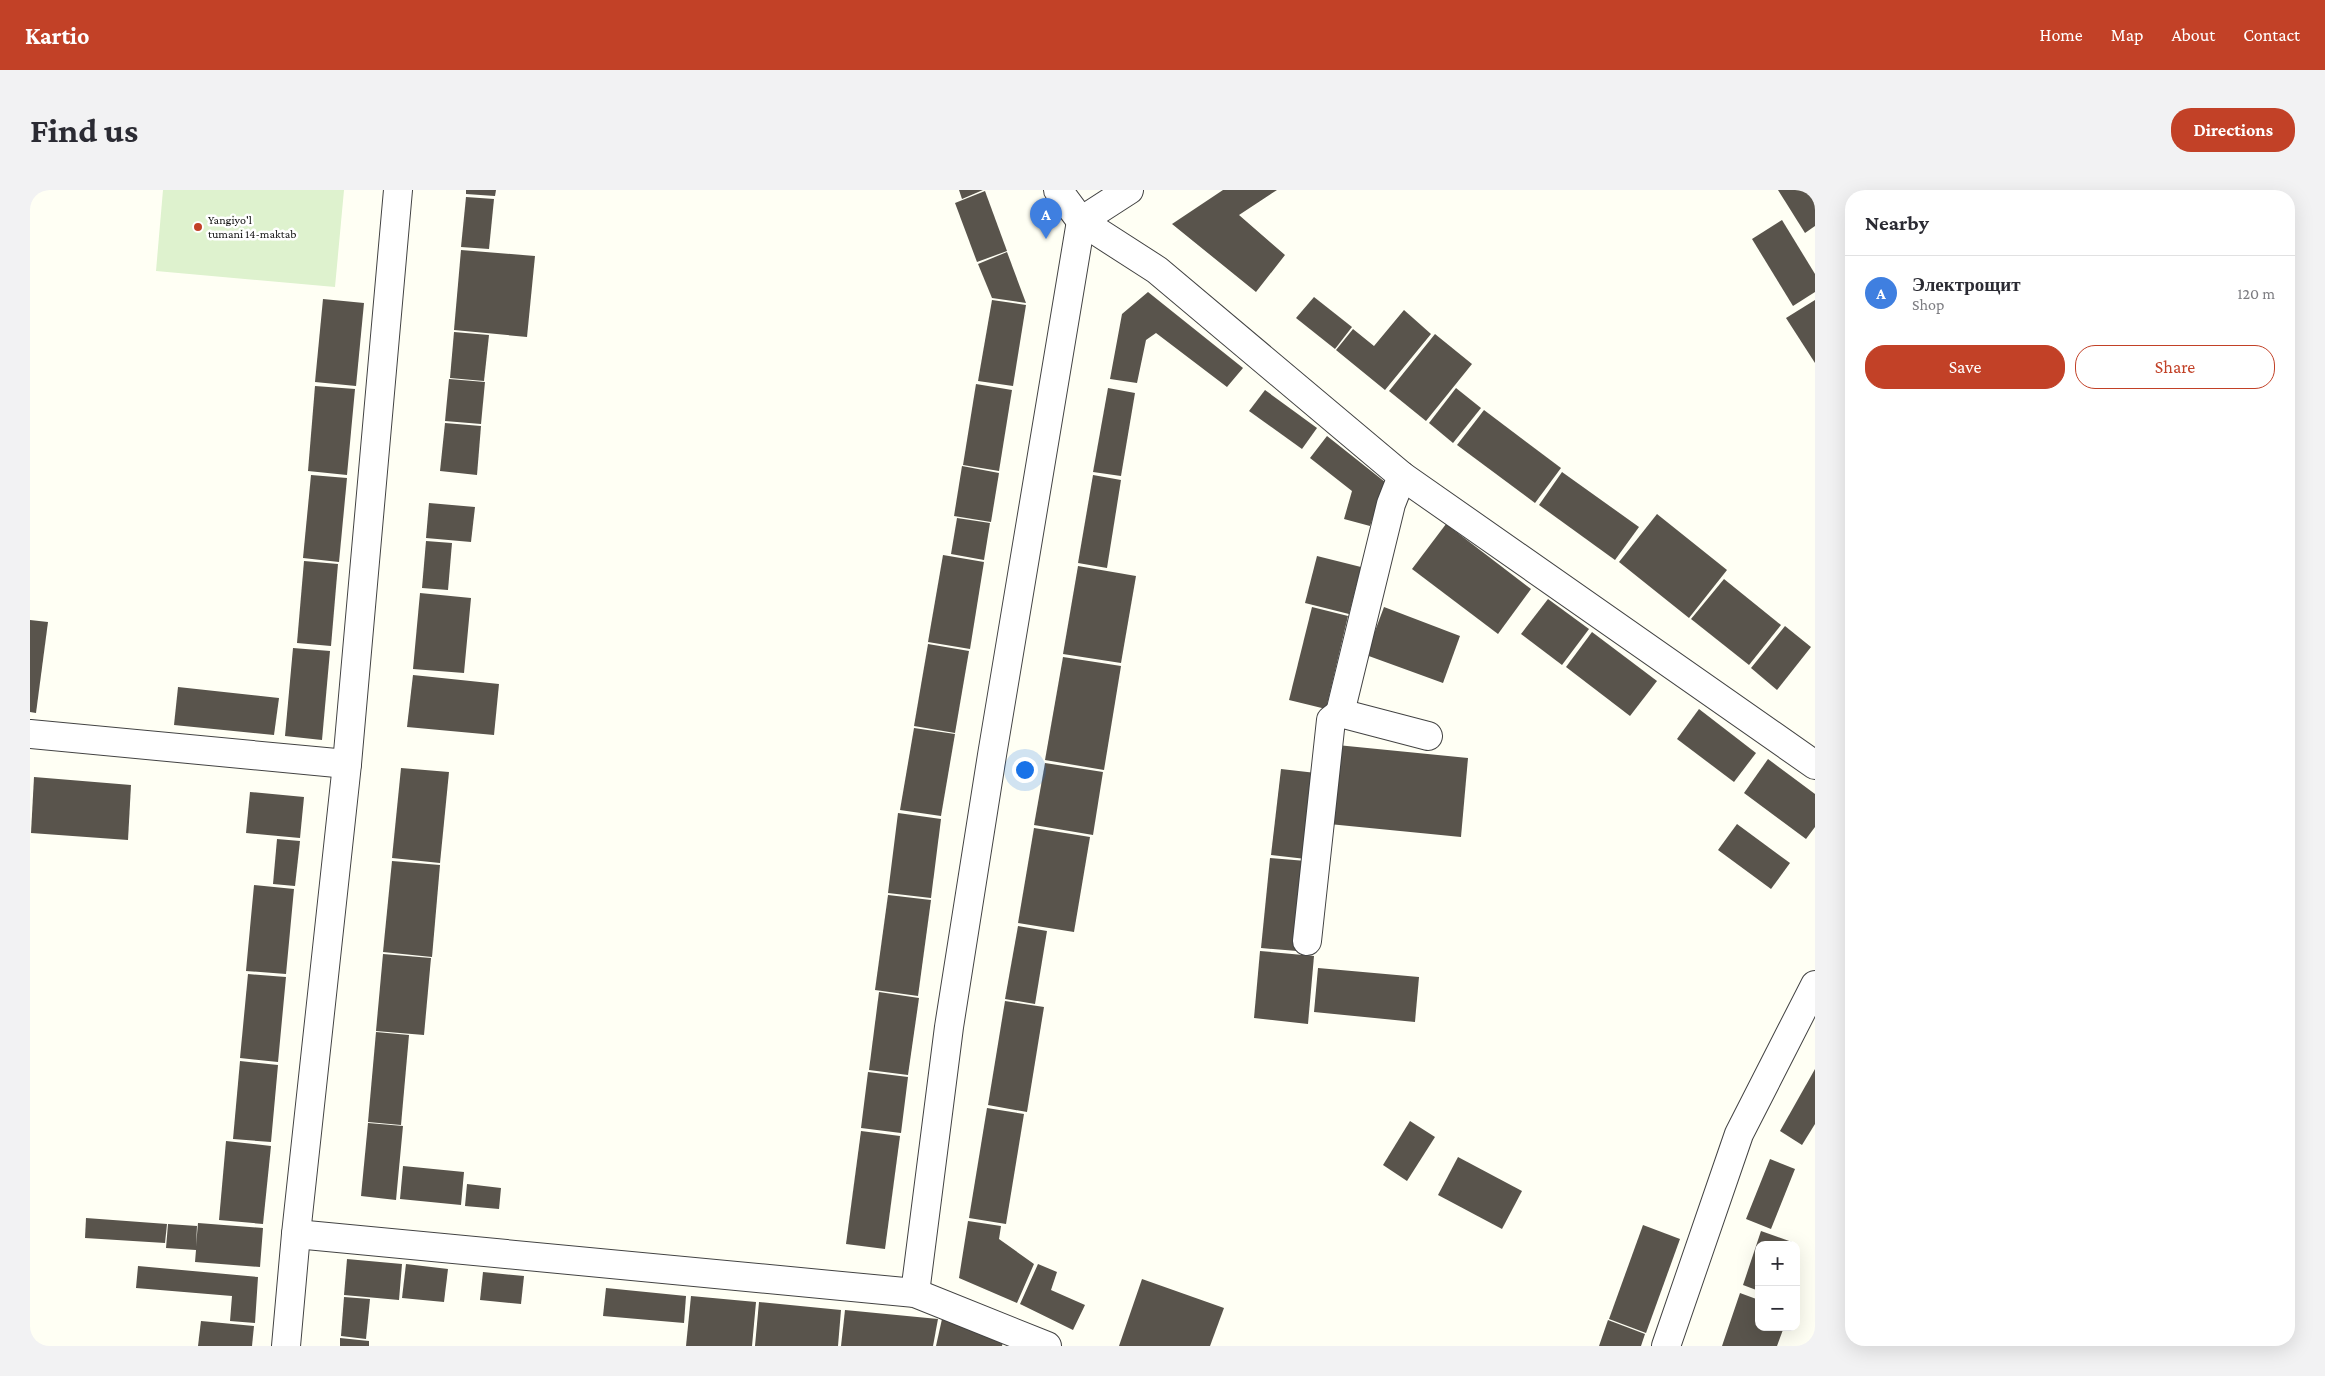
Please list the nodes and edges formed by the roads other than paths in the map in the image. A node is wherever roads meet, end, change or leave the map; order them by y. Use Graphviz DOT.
graph roads {
  1 [pos="398,190"];
  2 [pos="1058,190"];
  3 [pos="1130,190"];
  4 [pos="1081,221"];
  5 [pos="1402,476"];
  6 [pos="1340,713"];
  7 [pos="30,734"];
  8 [pos="1428,736"];
  9 [pos="347,764"];
  10 [pos="1815,765"];
  11 [pos="1307,941"];
  12 [pos="1815,985"];
  13 [pos="296,1234"];
  14 [pos="915,1293"];
  15 [pos="286,1346"];
  16 [pos="1047,1346"];
  17 [pos="1666,1346"];
  1 -- 9 [label="street"];
  2 -- 4 [label="street"];
  3 -- 4 [label="street"];
  4 -- 5 [label="street"];
  4 -- 14 [label="street"];
  5 -- 6 [label="street"];
  5 -- 10 [label="street"];
  6 -- 8 [label="street"];
  6 -- 11 [label="street"];
  7 -- 9 [label="street"];
  9 -- 13 [label="street"];
  12 -- 17 [label="street"];
  13 -- 14 [label="street"];
  13 -- 15 [label="street"];
  14 -- 16 [label="street"];
}
